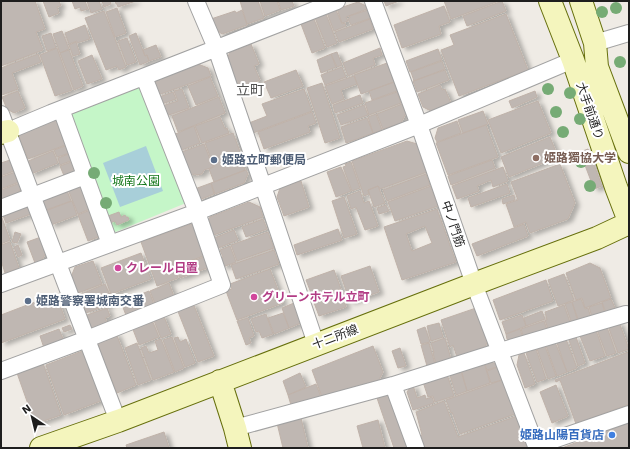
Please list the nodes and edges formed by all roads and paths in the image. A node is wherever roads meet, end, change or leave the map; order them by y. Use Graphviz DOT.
graph roads {
  1 [pos="196,1"];
  2 [pos="337,1"];
  3 [pos="373,1"];
  4 [pos="550,1"];
  5 [pos="581,1"];
  6 [pos="629,33"];
  7 [pos="595,43"];
  8 [pos="216,48"];
  9 [pos="573,60"];
  10 [pos="144,77"];
  11 [pos="61,109"];
  12 [pos="419,125"];
  13 [pos="3,126"];
  14 [pos="629,152"];
  15 [pos="85,176"];
  16 [pos="263,186"];
  17 [pos="32,196"];
  18 [pos="1,208"];
  19 [pos="197,212"];
  20 [pos="629,222"];
  21 [pos="110,244"];
  22 [pos="58,264"];
  23 [pos="1,284"];
  24 [pos="474,284"];
  25 [pos="626,314"];
  26 [pos="87,339"];
  27 [pos="316,344"];
  28 [pos="500,351"];
  29 [pos="1,371"];
  30 [pos="220,381"];
  31 [pos="393,385"];
  32 [pos="629,414"];
  33 [pos="118,421"];
  34 [pos="237,438"];
  35 [pos="536,447"];
  36 [pos="41,448"];
  37 [pos="416,448"];
  1 -- 8 [label="street"];
  2 -- 8 [label="street"];
  3 -- 12 [label="street, 中ノ門筋"];
  4 -- 9 [label="street, 大手前通り"];
  5 -- 7 [label="street, 大手前通り"];
  6 -- 7 [label="street"];
  7 -- 14 [label="street, 大手前通り"];
  8 -- 10 [label="street"];
  8 -- 16 [label="street"];
  9 -- 12 [label="street"];
  9 -- 20 [label="street, 大手前通り"];
  10 -- 11 [label="street"];
  10 -- 19 [label="street"];
  11 -- 13 [label="street"];
  11 -- 15 [label="street"];
  12 -- 16 [label="street"];
  12 -- 24 [label="street, 中ノ門筋"];
  13 -- 17 [label="street"];
  15 -- 17 [label="street"];
  15 -- 21 [label="street"];
  16 -- 19 [label="street"];
  16 -- 27 [label="street"];
  17 -- 18 [label="street"];
  17 -- 22 [label="street"];
  19 -- 21 [label="street"];
  19 -- 26 [label="street"];
  20 -- 24 [label="street, 十二所線"];
  21 -- 22 [label="street"];
  22 -- 23 [label="street"];
  22 -- 26 [label="street"];
  24 -- 27 [label="street, 十二所線"];
  24 -- 28 [label="street, 中ノ門筋"];
  25 -- 28 [label="street"];
  26 -- 29 [label="street"];
  26 -- 33 [label="street"];
  27 -- 30 [label="street, 十二所線"];
  28 -- 31 [label="street"];
  28 -- 35 [label="street, 中ノ門筋"];
  30 -- 33 [label="street, 十二所線"];
  30 -- 34 [label="street"];
  31 -- 34 [label="street"];
  31 -- 37 [label="street"];
  32 -- 35 [label="street"];
  33 -- 36 [label="street, 十二所線"];
}
